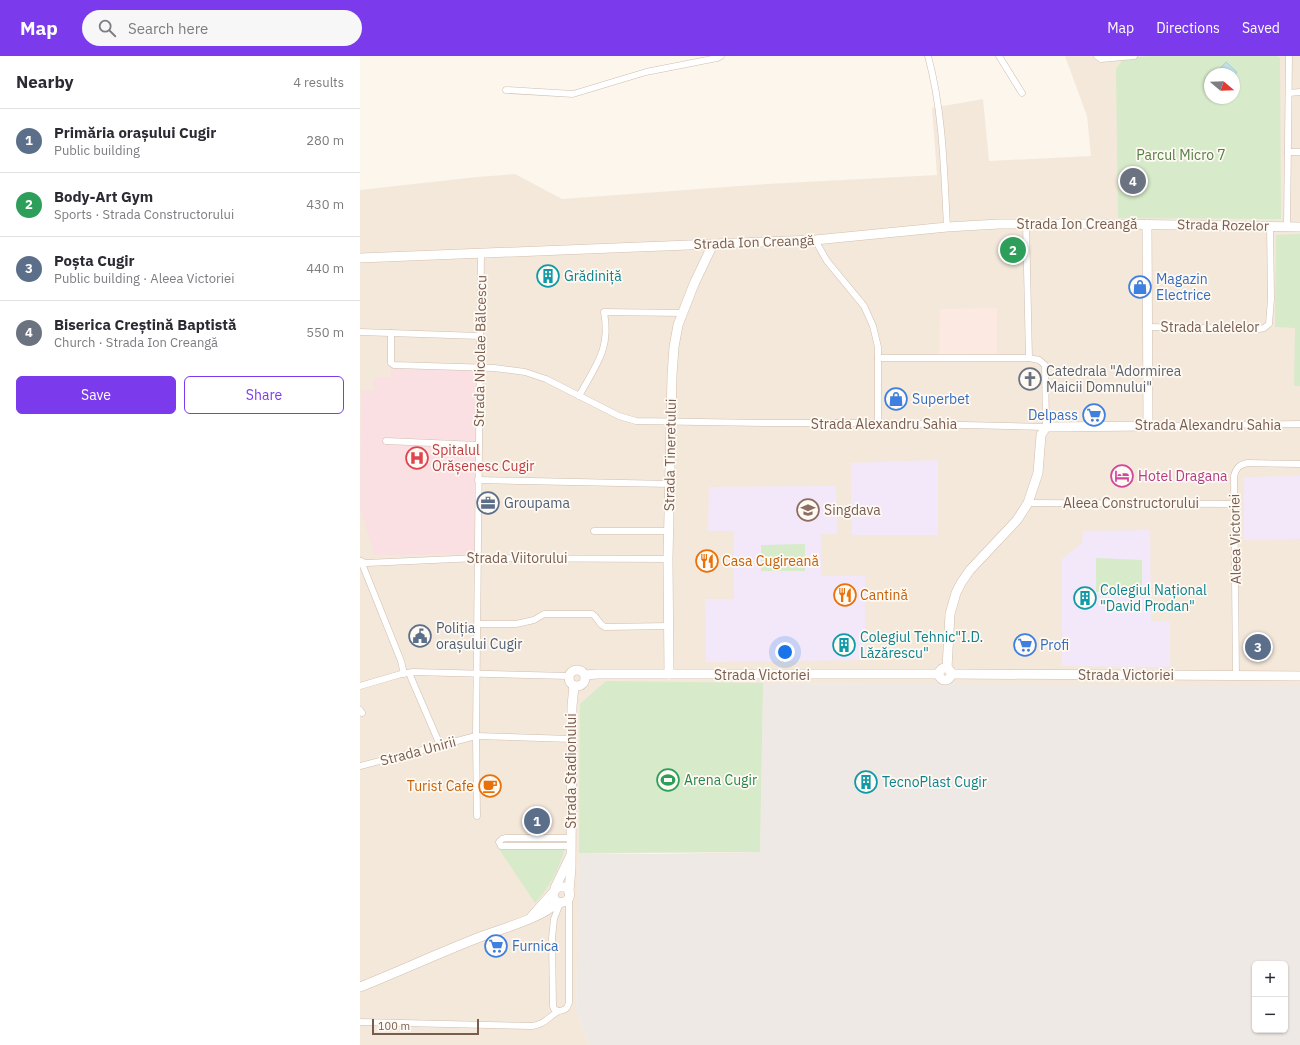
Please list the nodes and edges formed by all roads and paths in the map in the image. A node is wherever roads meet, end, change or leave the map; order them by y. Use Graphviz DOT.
graph roads {
  1 [pos="721,56"];
  2 [pos="928,56"];
  3 [pos="1000,56"];
  4 [pos="1097,56"];
  5 [pos="1134,56"];
  6 [pos="1289,56"];
  7 [pos="506,90"];
  8 [pos="1300,92"];
  9 [pos="1022,93"];
  10 [pos="1289,93"];
  11 [pos="1288,152"];
  12 [pos="1300,152"];
  13 [pos="1026,223"];
  14 [pos="1147,224"];
  15 [pos="1270,226"];
  16 [pos="1287,226"];
  17 [pos="947,227"];
  18 [pos="1300,227"];
  19 [pos="815,240"];
  20 [pos="713,244"];
  21 [pos="481,253"];
  22 [pos="360,258"];
  23 [pos="683,313"];
  24 [pos="1147,327"];
  25 [pos="360,332"];
  26 [pos="391,333"];
  27 [pos="480,336"];
  28 [pos="878,358"];
  29 [pos="1029,358"];
  30 [pos="480,367"];
  31 [pos="579,396"];
  32 [pos="671,422"];
  33 [pos="878,423"];
  34 [pos="1300,424"];
  35 [pos="1148,426"];
  36 [pos="1046,427"];
  37 [pos="386,441"];
  38 [pos="478,445"];
  39 [pos="1300,464"];
  40 [pos="478,480"];
  41 [pos="670,484"];
  42 [pos="1028,503"];
  43 [pos="1234,504"];
  44 [pos="594,531"];
  45 [pos="669,532"];
  46 [pos="478,558"];
  47 [pos="668,559"];
  48 [pos="362,562"];
  49 [pos="478,624"];
  50 [pos="669,626"];
  51 [pos="949,671"];
  52 [pos="406,673"];
  53 [pos="477,673"];
  54 [pos="669,674"];
  55 [pos="585,675"];
  56 [pos="569,676"];
  57 [pos="1236,676"];
  58 [pos="1300,676"];
  59 [pos="360,686"];
  60 [pos="574,686"];
  61 [pos="476,736"];
  62 [pos="572,739"];
  63 [pos="440,745"];
  64 [pos="360,766"];
  65 [pos="477,816"];
  66 [pos="571,842"];
  67 [pos="571,856"];
  68 [pos="554,891"];
  69 [pos="564,899"];
  70 [pos="530,918"];
  71 [pos="360,987"];
  72 [pos="558,1011"];
  73 [pos="360,1022"];
  1 -- 7 [label="street"];
  2 -- 17 [label="street"];
  3 -- 9 [label="street"];
  4 -- 5 [label="street"];
  6 -- 10 [label="street"];
  8 -- 10 [label="street"];
  10 -- 11 [label="street"];
  11 -- 12 [label="street"];
  11 -- 16 [label="street"];
  13 -- 14 [label="street, Strada Ion Creangă"];
  13 -- 17 [label="street, Strada Ion Creangă"];
  13 -- 29 [label="street"];
  14 -- 15 [label="street, Strada Rozelor"];
  14 -- 24 [label="street"];
  15 -- 16 [label="street, Strada Rozelor"];
  15 -- 24 [label="street, Strada Lalelelor"];
  16 -- 18 [label="street, Strada Rozelor"];
  17 -- 19 [label="street, Strada Ion Creangă"];
  19 -- 20 [label="street, Strada Ion Creangă"];
  19 -- 28 [label="street"];
  20 -- 21 [label="street, Strada Ion Creangă"];
  20 -- 23 [label="street, Strada Tineretului"];
  21 -- 22 [label="street, Strada Ion Creangă"];
  21 -- 27 [label="street, Strada Nicolae Bălcescu"];
  23 -- 31 [label="street"];
  23 -- 32 [label="street, Strada Tineretului"];
  24 -- 35 [label="street"];
  25 -- 26 [label="street"];
  26 -- 27 [label="street"];
  26 -- 30 [label="street, Strada Alexandru Sahia"];
  27 -- 30 [label="street, Strada Nicolae Bălcescu"];
  28 -- 29 [label="street"];
  28 -- 33 [label="street"];
  29 -- 36 [label="street"];
  30 -- 31 [label="street, Strada Alexandru Sahia"];
  30 -- 38 [label="street, Strada Nicolae Bălcescu"];
  31 -- 32 [label="street, Strada Alexandru Sahia"];
  32 -- 33 [label="street, Strada Alexandru Sahia"];
  32 -- 41 [label="street, Strada Tineretului"];
  33 -- 36 [label="street, Strada Alexandru Sahia"];
  34 -- 35 [label="street, Strada Alexandru Sahia"];
  35 -- 36 [label="street, Strada Alexandru Sahia"];
  36 -- 42 [label="street"];
  37 -- 38 [label="street"];
  38 -- 40 [label="street, Strada Nicolae Bălcescu"];
  39 -- 43 [label="street, Aleea Victoriei"];
  40 -- 41 [label="street"];
  40 -- 46 [label="street, Strada Nicolae Bălcescu"];
  41 -- 45 [label="street, Strada Tineretului"];
  42 -- 43 [label="street, Aleea Constructorului"];
  42 -- 51 [label="street"];
  43 -- 57 [label="street, Aleea Victoriei"];
  44 -- 45 [label="street"];
  45 -- 47 [label="street, Strada Tineretului"];
  46 -- 47 [label="street, Strada Viitorului"];
  46 -- 48 [label="street, Strada Viitorului"];
  46 -- 49 [label="street, Strada Nicolae Bălcescu"];
  47 -- 50 [label="street, Strada Tineretului"];
  48 -- 52 [label="street"];
  49 -- 50 [label="street"];
  49 -- 53 [label="street, Strada Nicolae Bălcescu"];
  50 -- 54 [label="street, Strada Tineretului"];
  51 -- 54 [label="street, Strada Victoriei"];
  51 -- 57 [label="street, Strada Victoriei"];
  52 -- 53 [label="street"];
  52 -- 59 [label="street"];
  52 -- 63 [label="street"];
  53 -- 56 [label="street"];
  53 -- 61 [label="street, Strada Nicolae Bălcescu"];
  54 -- 55 [label="street, Strada Victoriei"];
  55 -- 56 [label="street"];
  55 -- 60 [label="street"];
  56 -- 60 [label="street"];
  57 -- 58 [label="street, Strada Victoriei"];
  60 -- 62 [label="street, Strada Stadionului"];
  61 -- 62 [label="street, Strada Unirii"];
  61 -- 63 [label="street, Strada Unirii"];
  61 -- 65 [label="street, Strada Nicolae Bălcescu"];
  62 -- 66 [label="street, Strada Stadionului"];
  63 -- 64 [label="street, Strada Unirii"];
  66 -- 66 [label="street"];
  66 -- 67 [label="street, Strada Stadionului"];
  67 -- 68 [label="street, Strada Stadionului"];
  67 -- 69 [label="street, Strada Stadionului"];
  68 -- 69 [label="street"];
  68 -- 69 [label="street"];
  68 -- 70 [label="street, Strada Stadionului"];
  69 -- 70 [label="street"];
  69 -- 72 [label="street, Strada Stadionului"];
  69 -- 72 [label="street"];
  70 -- 71 [label="street"];
  72 -- 73 [label="street"];
}
